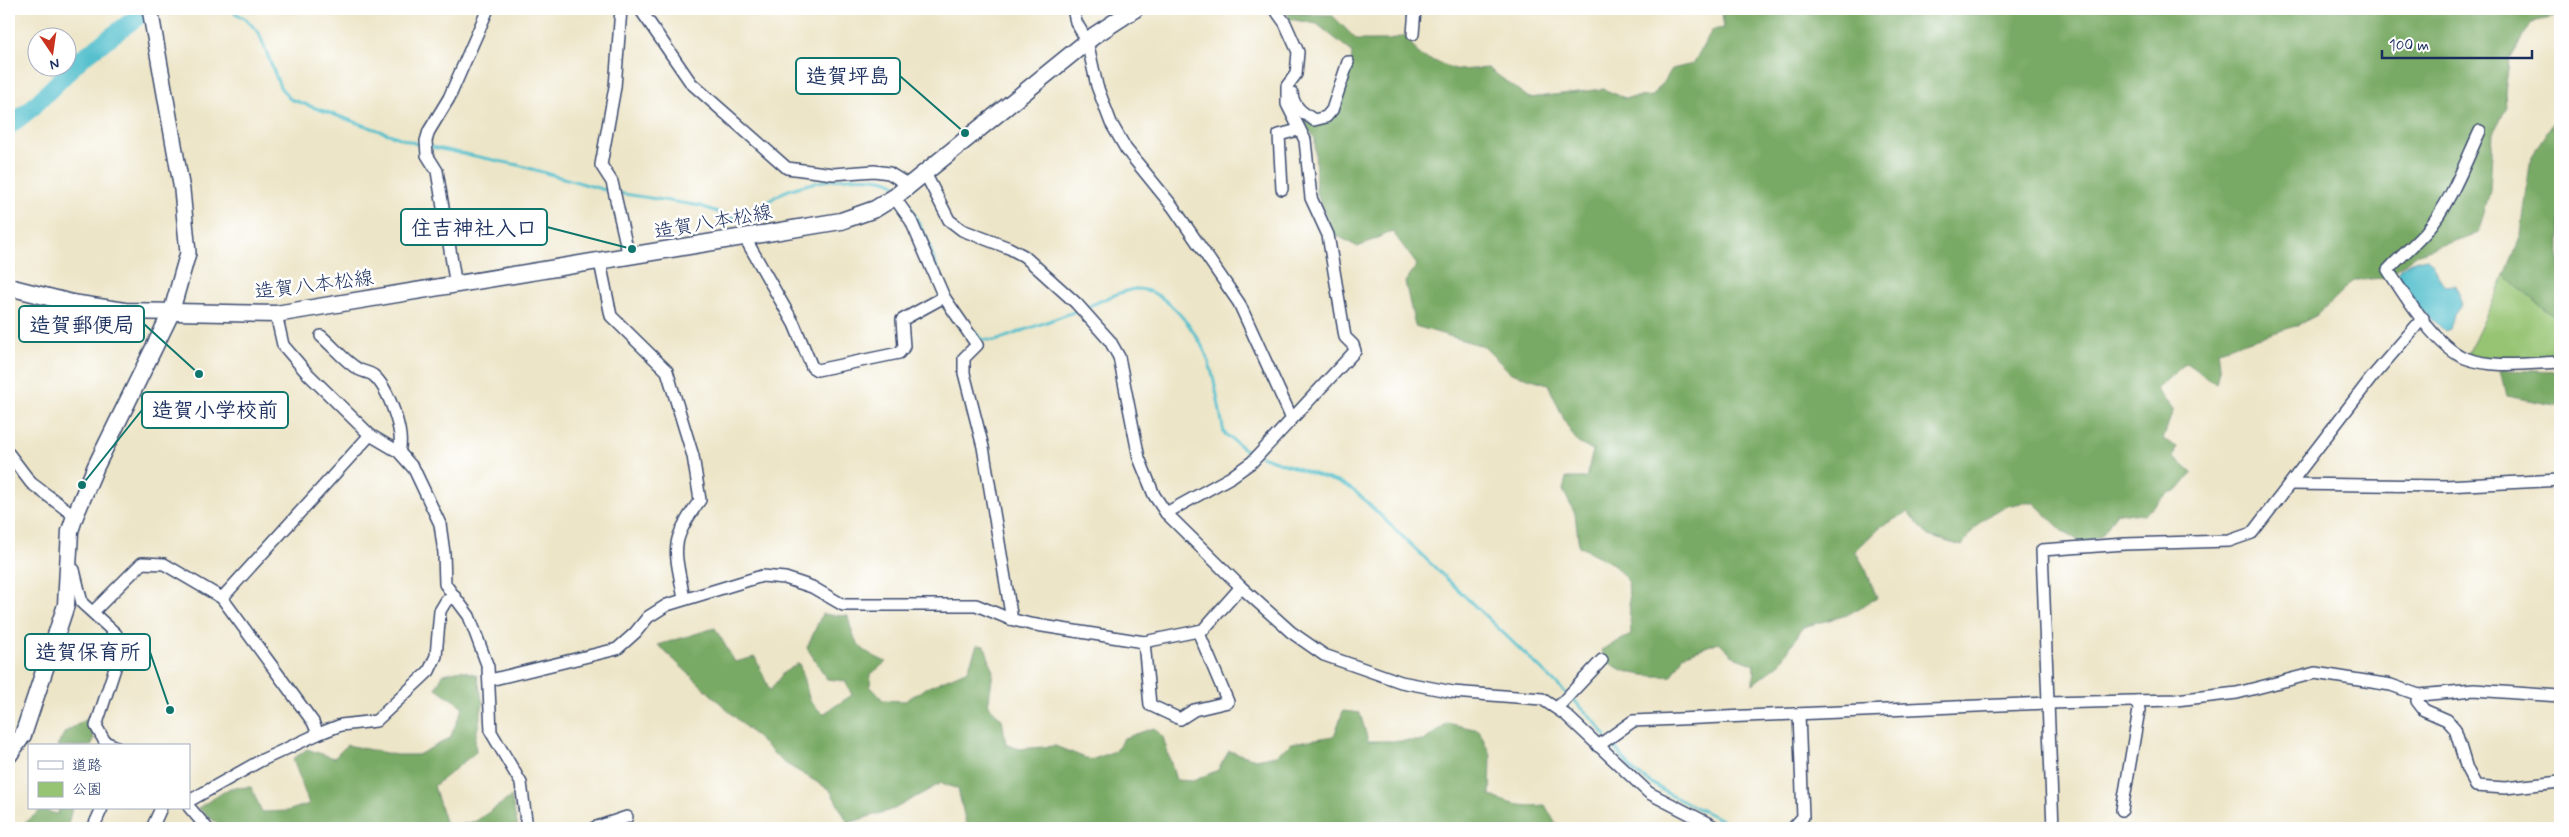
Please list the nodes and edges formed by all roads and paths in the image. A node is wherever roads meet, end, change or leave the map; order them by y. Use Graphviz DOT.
graph roads {
  1 [pos="150,9"];
  2 [pos="488,9"];
  3 [pos="621,9"];
  4 [pos="640,9"];
  5 [pos="1072,9"];
  6 [pos="1135,9"];
  7 [pos="1275,9"];
  8 [pos="1415,9"];
  9 [pos="1413,34"];
  10 [pos="1087,41"];
  11 [pos="1348,62"];
  12 [pos="1287,86"];
  13 [pos="1298,130"];
  14 [pos="2480,131"];
  15 [pos="924,173"];
  16 [pos="1282,189"];
  17 [pos="902,192"];
  18 [pos="745,238"];
  19 [pos="629,257"];
  20 [pos="600,262"];
  21 [pos="456,286"];
  22 [pos="9,287"];
  23 [pos="944,297"];
  24 [pos="171,313"];
  25 [pos="276,314"];
  26 [pos="2423,318"];
  27 [pos="322,336"];
  28 [pos="2560,362"];
  29 [pos="1292,419"];
  30 [pos="370,435"];
  31 [pos="399,452"];
  32 [pos="9,454"];
  33 [pos="2560,480"];
  34 [pos="2290,484"];
  35 [pos="1166,513"];
  36 [pos="75,516"];
  37 [pos="68,569"];
  38 [pos="1241,587"];
  39 [pos="454,597"];
  40 [pos="222,598"];
  41 [pos="684,599"];
  42 [pos="94,612"];
  43 [pos="1010,619"];
  44 [pos="1198,631"];
  45 [pos="1144,642"];
  46 [pos="1602,660"];
  47 [pos="490,680"];
  48 [pos="2419,695"];
  49 [pos="2560,696"];
  50 [pos="2138,701"];
  51 [pos="2047,703"];
  52 [pos="1560,705"];
  53 [pos="1799,714"];
  54 [pos="318,734"];
  55 [pos="1595,740"];
  56 [pos="110,744"];
  57 [pos="9,755"];
  58 [pos="2560,782"];
  59 [pos="190,800"];
  60 [pos="190,809"];
  61 [pos="101,810"];
  62 [pos="160,810"];
  63 [pos="2122,810"];
  64 [pos="627,817"];
  65 [pos="93,828"];
  66 [pos="152,828"];
  67 [pos="207,828"];
  68 [pos="527,828"];
  69 [pos="594,828"];
  70 [pos="1717,828"];
  71 [pos="1793,828"];
  72 [pos="2053,828"];
  1 -- 24 [label="street"];
  2 -- 21 [label="street"];
  3 -- 19 [label="street"];
  4 -- 17 [label="street"];
  5 -- 10 [label="street"];
  6 -- 10 [label="main road, 造賀八本松線"];
  7 -- 12 [label="street"];
  8 -- 9 [label="street"];
  10 -- 15 [label="main road, 造賀八本松線"];
  10 -- 29 [label="street"];
  11 -- 12 [label="street"];
  12 -- 13 [label="street"];
  13 -- 16 [label="street"];
  13 -- 29 [label="street"];
  14 -- 26 [label="street"];
  15 -- 17 [label="main road, 造賀八本松線"];
  15 -- 35 [label="street"];
  17 -- 18 [label="main road, 造賀八本松線"];
  17 -- 23 [label="street"];
  18 -- 19 [label="main road, 造賀八本松線"];
  18 -- 23 [label="street"];
  19 -- 20 [label="main road, 造賀八本松線"];
  20 -- 21 [label="main road, 造賀八本松線"];
  20 -- 41 [label="street"];
  21 -- 25 [label="main road, 造賀八本松線"];
  22 -- 24 [label="main road, 造賀八本松線"];
  23 -- 43 [label="street"];
  24 -- 25 [label="main road, 造賀八本松線"];
  24 -- 36 [label="main road"];
  25 -- 30 [label="street"];
  26 -- 28 [label="street"];
  26 -- 34 [label="street"];
  27 -- 31 [label="street"];
  29 -- 35 [label="street"];
  30 -- 31 [label="street"];
  30 -- 40 [label="street"];
  31 -- 39 [label="street"];
  32 -- 36 [label="street"];
  33 -- 34 [label="street"];
  34 -- 51 [label="street"];
  35 -- 38 [label="street"];
  36 -- 37 [label="main road"];
  37 -- 42 [label="street"];
  37 -- 57 [label="main road"];
  38 -- 44 [label="street"];
  38 -- 52 [label="street"];
  39 -- 47 [label="street"];
  39 -- 54 [label="street"];
  40 -- 42 [label="street"];
  40 -- 54 [label="street"];
  41 -- 43 [label="street"];
  41 -- 47 [label="street"];
  42 -- 56 [label="street"];
  43 -- 45 [label="street"];
  44 -- 45 [label="street"];
  44 -- 45 [label="street"];
  46 -- 52 [label="street"];
  47 -- 68 [label="street"];
  48 -- 49 [label="street"];
  48 -- 50 [label="street"];
  48 -- 58 [label="street"];
  50 -- 51 [label="street"];
  50 -- 63 [label="street"];
  51 -- 53 [label="street"];
  51 -- 72 [label="street"];
  52 -- 55 [label="street"];
  53 -- 55 [label="street"];
  53 -- 71 [label="street"];
  54 -- 59 [label="street"];
  55 -- 70 [label="street"];
  60 -- 67 [label="street"];
  61 -- 65 [label="street"];
  62 -- 66 [label="street"];
  64 -- 69 [label="street"];
}
